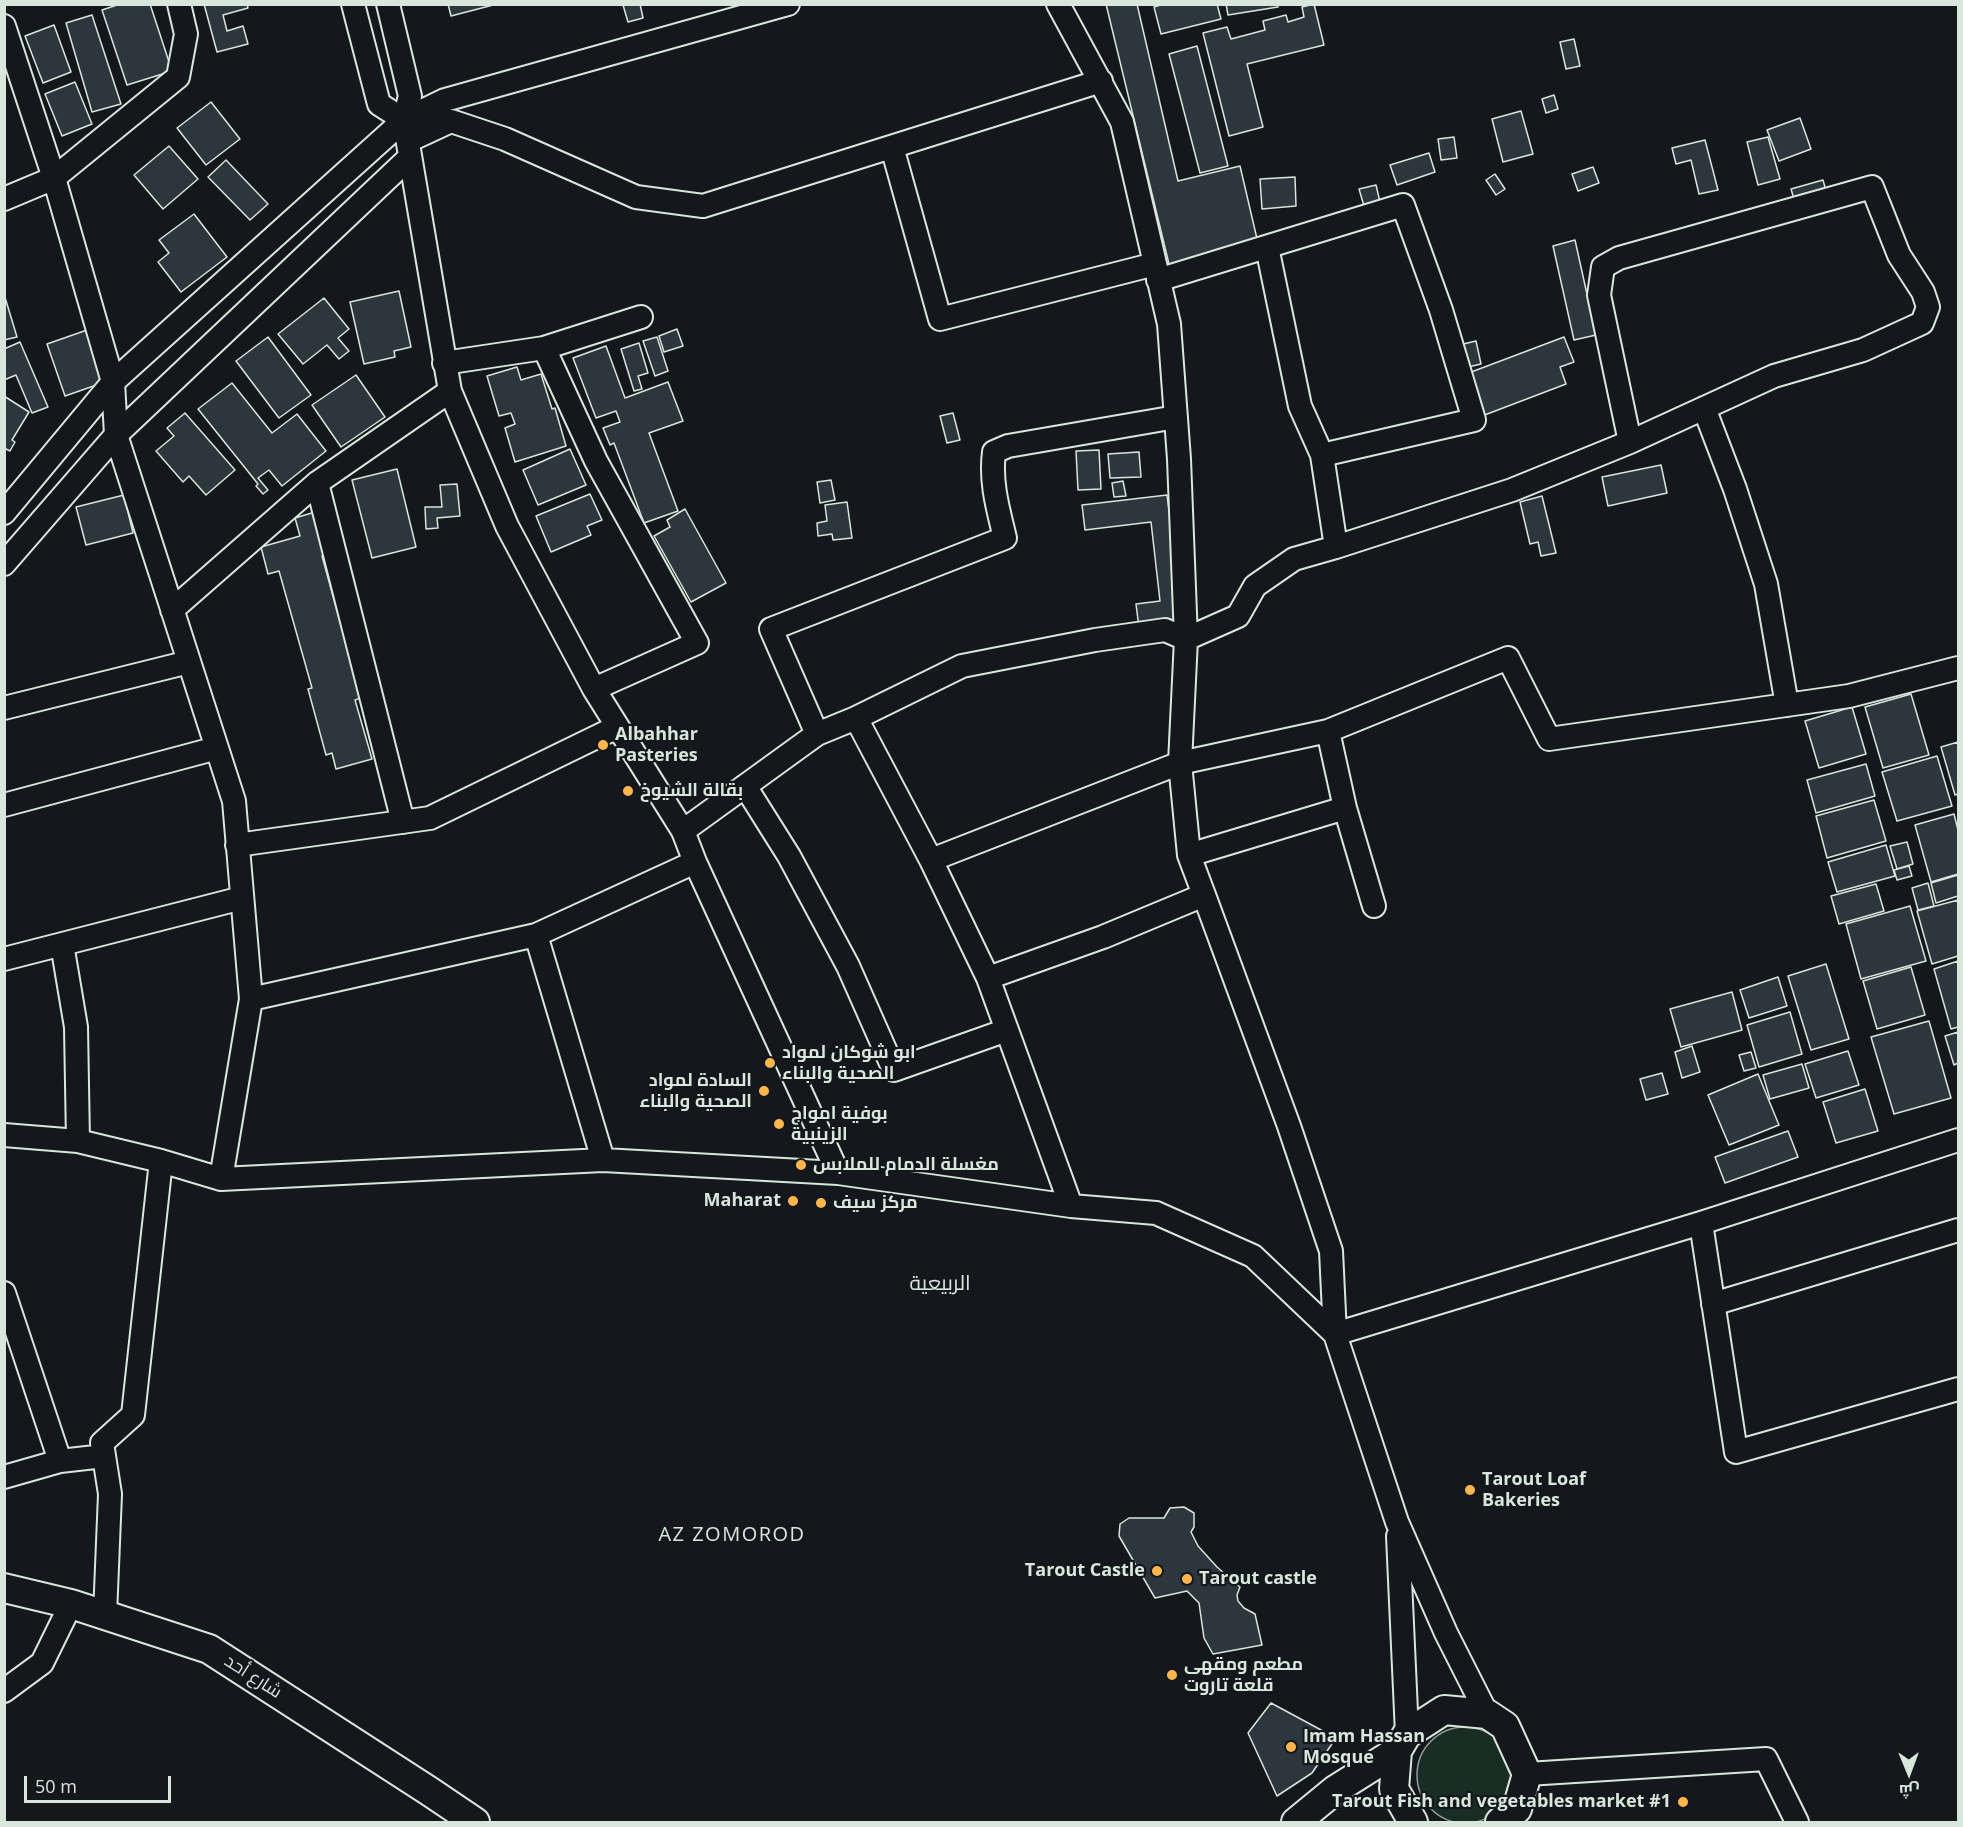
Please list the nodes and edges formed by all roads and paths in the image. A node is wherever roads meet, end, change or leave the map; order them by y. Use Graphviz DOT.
graph roads {
  1 [pos="179,4"];
  2 [pos="352,4"];
  3 [pos="388,4"];
  4 [pos="788,4"];
  5 [pos="1058,4"];
  6 [pos="4,26"];
  7 [pos="1101,81"];
  8 [pos="407,139"];
  9 [pos="892,147"];
  10 [pos="54,178"];
  11 [pos="4,199"];
  12 [pos="1267,247"];
  13 [pos="1156,272"];
  14 [pos="641,317"];
  15 [pos="544,348"];
  16 [pos="444,363"];
  17 [pos="113,382"];
  18 [pos="450,391"];
  19 [pos="1704,408"];
  20 [pos="1176,417"];
  21 [pos="116,435"];
  22 [pos="1630,442"];
  23 [pos="1322,454"];
  24 [pos="317,483"];
  25 [pos="4,513"];
  26 [pos="1336,547"];
  27 [pos="4,564"];
  28 [pos="171,610"];
  29 [pos="1186,639"];
  30 [pos="189,662"];
  31 [pos="1959,668"];
  32 [pos="594,689"];
  33 [pos="1787,705"];
  34 [pos="4,708"];
  35 [pos="856,718"];
  36 [pos="618,727"];
  37 [pos="1328,731"];
  38 [pos="817,734"];
  39 [pos="217,748"];
  40 [pos="1180,763"];
  41 [pos="745,786"];
  42 [pos="4,805"];
  43 [pos="1345,808"];
  44 [pos="403,822"];
  45 [pos="683,831"];
  46 [pos="237,845"];
  47 [pos="1189,855"];
  48 [pos="931,860"];
  49 [pos="695,862"];
  50 [pos="1203,895"];
  51 [pos="242,898"];
  52 [pos="1374,906"];
  53 [pos="536,935"];
  54 [pos="62,944"];
  55 [pos="4,959"];
  56 [pos="988,978"];
  57 [pos="251,999"];
  58 [pos="1007,1030"];
  59 [pos="4,1135"];
  60 [pos="1959,1140"];
  61 [pos="78,1141"];
  62 [pos="603,1160"];
  63 [pos="161,1161"];
  64 [pos="838,1173"];
  65 [pos="221,1179"];
  66 [pos="1071,1206"];
  67 [pos="1701,1223"];
  68 [pos="1959,1230"];
  69 [pos="4,1293"];
  70 [pos="1713,1304"];
  71 [pos="1335,1334"];
  72 [pos="1959,1389"];
  73 [pos="104,1456"];
  74 [pos="60,1461"];
  75 [pos="4,1477"];
  76 [pos="1397,1522"];
  77 [pos="4,1588"];
  78 [pos="71,1604"];
  79 [pos="105,1615"];
  80 [pos="4,1691"];
  81 [pos="1487,1714"];
  82 [pos="1402,1743"];
  83 [pos="1527,1774"];
  84 [pos="1512,1818"];
  85 [pos="475,1822"];
  86 [pos="1296,1822"];
  87 [pos="1408,1822"];
  88 [pos="1797,1822"];
  1 -- 10 [label="street"];
  2 -- 8 [label="street"];
  3 -- 8 [label="street"];
  4 -- 8 [label="street"];
  5 -- 7 [label="street"];
  6 -- 10 [label="street"];
  7 -- 9 [label="street"];
  7 -- 13 [label="street"];
  8 -- 9 [label="street"];
  8 -- 16 [label="street"];
  8 -- 17 [label="street"];
  8 -- 21 [label="street"];
  9 -- 13 [label="street"];
  10 -- 11 [label="street"];
  10 -- 17 [label="street"];
  12 -- 13 [label="street"];
  12 -- 23 [label="street"];
  12 -- 23 [label="street"];
  13 -- 20 [label="street"];
  14 -- 15 [label="street"];
  15 -- 16 [label="street"];
  15 -- 32 [label="street"];
  16 -- 18 [label="street"];
  17 -- 21 [label="street"];
  17 -- 25 [label="street"];
  18 -- 24 [label="street"];
  18 -- 32 [label="street"];
  19 -- 22 [label="street"];
  19 -- 22 [label="street"];
  19 -- 33 [label="street"];
  20 -- 29 [label="street"];
  20 -- 38 [label="street"];
  21 -- 27 [label="street"];
  21 -- 28 [label="street"];
  22 -- 26 [label="street"];
  23 -- 26 [label="street"];
  24 -- 28 [label="street"];
  24 -- 44 [label="street"];
  26 -- 29 [label="street"];
  28 -- 30 [label="street"];
  29 -- 35 [label="street"];
  29 -- 40 [label="street"];
  30 -- 34 [label="street"];
  30 -- 39 [label="street"];
  31 -- 33 [label="street"];
  32 -- 36 [label="street"];
  33 -- 37 [label="street"];
  35 -- 38 [label="street"];
  35 -- 48 [label="street"];
  36 -- 44 [label="street"];
  36 -- 45 [label="street"];
  37 -- 40 [label="street"];
  37 -- 43 [label="street"];
  38 -- 41 [label="street"];
  39 -- 42 [label="street"];
  39 -- 46 [label="street"];
  40 -- 47 [label="street"];
  40 -- 48 [label="street"];
  41 -- 45 [label="street"];
  41 -- 58 [label="street"];
  43 -- 47 [label="street"];
  43 -- 52 [label="street"];
  44 -- 46 [label="street"];
  45 -- 49 [label="street"];
  46 -- 51 [label="street"];
  47 -- 50 [label="street"];
  48 -- 56 [label="street"];
  49 -- 53 [label="street"];
  49 -- 64 [label="street"];
  50 -- 56 [label="street"];
  50 -- 71 [label="street"];
  51 -- 54 [label="street"];
  51 -- 57 [label="street"];
  53 -- 57 [label="street"];
  53 -- 62 [label="street"];
  54 -- 55 [label="street"];
  54 -- 61 [label="street"];
  56 -- 58 [label="street"];
  57 -- 65 [label="street"];
  58 -- 66 [label="street"];
  59 -- 61 [label="street"];
  60 -- 67 [label="street"];
  61 -- 63 [label="street"];
  62 -- 64 [label="street"];
  62 -- 65 [label="street"];
  63 -- 65 [label="street"];
  63 -- 73 [label="street"];
  64 -- 66 [label="street"];
  66 -- 71 [label="street"];
  67 -- 70 [label="street"];
  67 -- 71 [label="street"];
  68 -- 70 [label="street"];
  69 -- 74 [label="street"];
  70 -- 72 [label="street"];
  71 -- 76 [label="street"];
  73 -- 74 [label="street"];
  73 -- 79 [label="street"];
  74 -- 75 [label="street"];
  76 -- 81 [label="street"];
  76 -- 82 [label="street"];
  77 -- 78 [label="main road, شارع أحد"];
  78 -- 79 [label="main road, شارع أحد"];
  78 -- 80 [label="street"];
  79 -- 85 [label="main road, شارع أحد"];
  81 -- 82 [label="main road"];
  81 -- 83 [label="main road"];
  82 -- 86 [label="main road"];
  82 -- 87 [label="main road"];
  83 -- 84 [label="main road"];
  83 -- 88 [label="street"];
}
